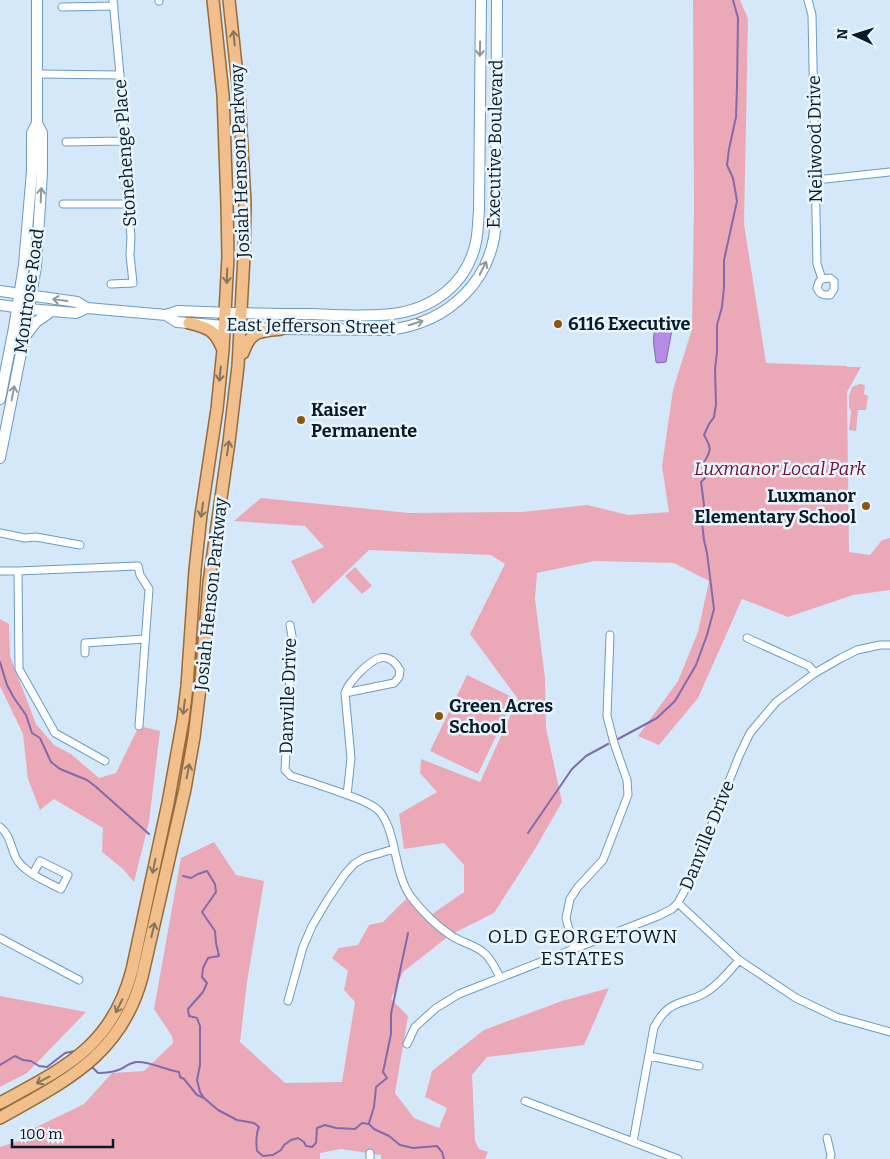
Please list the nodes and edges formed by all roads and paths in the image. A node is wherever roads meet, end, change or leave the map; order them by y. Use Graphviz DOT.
graph roads {
  1 [pos="37,0"];
  2 [pos="213,0"];
  3 [pos="229,0"];
  4 [pos="481,0"];
  5 [pos="497,0"];
  6 [pos="808,0"];
  7 [pos="114,3"];
  8 [pos="62,7"];
  9 [pos="497,22"];
  10 [pos="481,29"];
  11 [pos="38,74"];
  12 [pos="120,75"];
  13 [pos="37,123"];
  14 [pos="480,126"];
  15 [pos="496,127"];
  16 [pos="124,141"];
  17 [pos="66,142"];
  18 [pos="890,172"];
  19 [pos="816,180"];
  20 [pos="479,184"];
  21 [pos="496,184"];
  22 [pos="63,204"];
  23 [pos="128,204"];
  24 [pos="822,278"];
  25 [pos="111,284"];
  26 [pos="0,290"];
  27 [pos="20,294"];
  28 [pos="443,295"];
  29 [pos="31,296"];
  30 [pos="0,305"];
  31 [pos="453,305"];
  32 [pos="17,308"];
  33 [pos="87,308"];
  34 [pos="28,309"];
  35 [pos="52,311"];
  36 [pos="225,313"];
  37 [pos="242,314"];
  38 [pos="166,315"];
  39 [pos="361,315"];
  40 [pos="189,323"];
  41 [pos="224,326"];
  42 [pos="241,327"];
  43 [pos="281,329"];
  44 [pos="365,330"];
  45 [pos="24,338"];
  46 [pos="223,350"];
  47 [pos="238,366"];
  48 [pos="0,399"];
  49 [pos="214,427"];
  50 [pos="0,458"];
  51 [pos="221,494"];
  52 [pos="0,533"];
  53 [pos="80,545"];
  54 [pos="0,571"];
  55 [pos="18,571"];
  56 [pos="290,625"];
  57 [pos="610,635"];
  58 [pos="747,638"];
  59 [pos="145,639"];
  60 [pos="890,645"];
  61 [pos="85,652"];
  62 [pos="815,673"];
  63 [pos="344,693"];
  64 [pos="139,726"];
  65 [pos="104,761"];
  66 [pos="347,795"];
  67 [pos="0,827"];
  68 [pos="394,849"];
  69 [pos="33,874"];
  70 [pos="678,903"];
  71 [pos="0,938"];
  72 [pos="574,949"];
  73 [pos="739,960"];
  74 [pos="500,977"];
  75 [pos="79,980"];
  76 [pos="288,1000"];
  77 [pos="890,1032"];
  78 [pos="407,1044"];
  79 [pos="95,1049"];
  80 [pos="648,1056"];
  81 [pos="699,1066"];
  82 [pos="65,1073"];
  83 [pos="525,1101"];
  84 [pos="0,1103"];
  85 [pos="0,1118"];
  86 [pos="827,1138"];
  87 [pos="633,1142"];
  88 [pos="678,1159"];
  89 [pos="830,1159"];
  1 -- 11 [label="street, Montrose Road"];
  2 -- 36 [label="main road, Josiah Henson Parkway, one-way"];
  37 -- 3 [label="main road, Josiah Henson Parkway, one-way"];
  4 -- 10 [label="street, Executive Boulevard"];
  5 -- 9 [label="street, Executive Boulevard"];
  6 -- 19 [label="street, Neilwood Drive"];
  7 -- 8 [label="street"];
  7 -- 12 [label="street, Stonehenge Place"];
  9 -- 10 [label="street"];
  9 -- 15 [label="street, Executive Boulevard"];
  10 -- 14 [label="street, Executive Boulevard, one-way"];
  11 -- 12 [label="street"];
  11 -- 13 [label="street, Montrose Road"];
  12 -- 16 [label="street, Stonehenge Place"];
  13 -- 27 [label="street, Montrose Road"];
  29 -- 13 [label="street, Montrose Road, one-way"];
  14 -- 15 [label="street"];
  14 -- 20 [label="street, Executive Boulevard"];
  15 -- 21 [label="street, Executive Boulevard"];
  16 -- 17 [label="street"];
  16 -- 23 [label="street, Stonehenge Place"];
  18 -- 19 [label="street"];
  19 -- 24 [label="street, Neilwood Drive"];
  20 -- 21 [label="street"];
  20 -- 28 [label="street, Executive Boulevard"];
  31 -- 21 [label="street, Executive Boulevard, one-way"];
  22 -- 23 [label="street"];
  23 -- 25 [label="street, Stonehenge Place"];
  26 -- 27 [label="street, East Jefferson Street"];
  27 -- 29 [label="street, East Jefferson Street"];
  27 -- 32 [label="street, Montrose Road"];
  28 -- 39 [label="street, East Jefferson Street"];
  33 -- 29 [label="street, East Jefferson Street, one-way"];
  29 -- 34 [label="street, Montrose Road"];
  30 -- 32 [label="street, East Jefferson Street"];
  44 -- 31 [label="street, East Jefferson Street, one-way"];
  32 -- 34 [label="street, East Jefferson Street"];
  32 -- 48 [label="street, Montrose Road"];
  33 -- 35 [label="street, East Jefferson Street"];
  33 -- 38 [label="street, East Jefferson Street"];
  34 -- 35 [label="street, East Jefferson Street"];
  34 -- 45 [label="street, Montrose Road"];
  35 -- 45 [label="street"];
  36 -- 37 [label="street, East Jefferson Street"];
  36 -- 38 [label="street, East Jefferson Street"];
  36 -- 41 [label="main road, Josiah Henson Parkway"];
  37 -- 39 [label="street, East Jefferson Street"];
  37 -- 42 [label="main road, Josiah Henson Parkway"];
  38 -- 40 [label="street, East Jefferson Street"];
  39 -- 44 [label="street"];
  40 -- 41 [label="street, East Jefferson Street"];
  40 -- 46 [label="main road"];
  41 -- 42 [label="street, East Jefferson Street"];
  41 -- 46 [label="main road, Josiah Henson Parkway"];
  42 -- 43 [label="street, East Jefferson Street"];
  42 -- 47 [label="main road, Josiah Henson Parkway"];
  43 -- 44 [label="street, East Jefferson Street"];
  43 -- 47 [label="main road"];
  50 -- 45 [label="street, Montrose Road, one-way"];
  46 -- 49 [label="main road, Josiah Henson Parkway, one-way"];
  51 -- 47 [label="main road, Josiah Henson Parkway, one-way"];
  49 -- 51 [label="main road"];
  49 -- 79 [label="main road, Josiah Henson Parkway, one-way"];
  79 -- 51 [label="main road, Josiah Henson Parkway, one-way"];
  52 -- 53 [label="street"];
  54 -- 55 [label="street"];
  55 -- 59 [label="street"];
  55 -- 65 [label="street"];
  56 -- 66 [label="street, Danville Drive"];
  57 -- 72 [label="street"];
  58 -- 62 [label="street"];
  59 -- 61 [label="street"];
  59 -- 64 [label="street"];
  60 -- 62 [label="street, Danville Drive"];
  62 -- 70 [label="street, Danville Drive"];
  63 -- 63 [label="street"];
  63 -- 66 [label="street"];
  66 -- 68 [label="street, Danville Drive"];
  67 -- 69 [label="street"];
  68 -- 74 [label="street, Danville Drive"];
  68 -- 76 [label="street"];
  69 -- 69 [label="street"];
  70 -- 72 [label="street, Danville Drive"];
  70 -- 73 [label="street"];
  71 -- 75 [label="street"];
  72 -- 74 [label="street, Danville Drive"];
  73 -- 77 [label="street"];
  73 -- 80 [label="street"];
  74 -- 78 [label="street"];
  79 -- 82 [label="main road, Josiah Henson Parkway"];
  80 -- 81 [label="street"];
  80 -- 87 [label="street"];
  82 -- 84 [label="main road, Josiah Henson Parkway, one-way"];
  82 -- 85 [label="main road, Josiah Henson Parkway"];
  83 -- 87 [label="street"];
  86 -- 89 [label="street"];
  87 -- 88 [label="street"];
}
